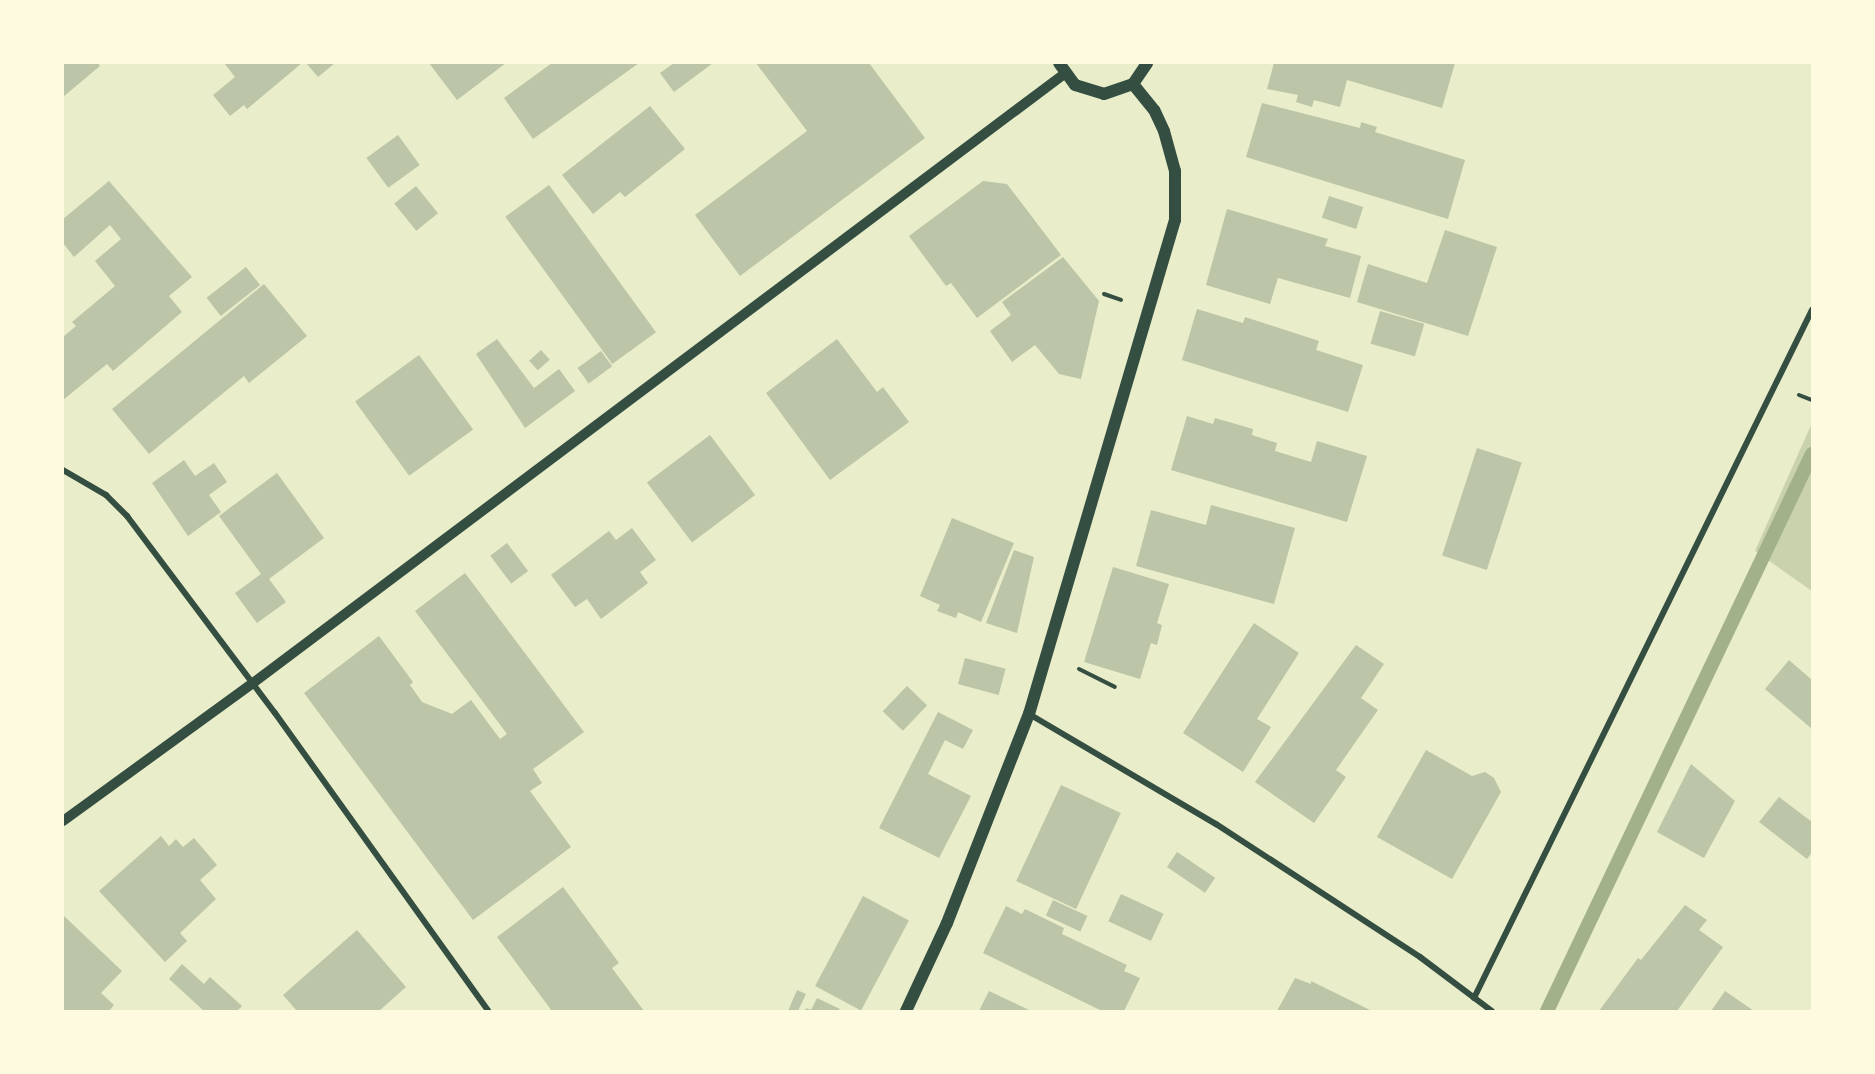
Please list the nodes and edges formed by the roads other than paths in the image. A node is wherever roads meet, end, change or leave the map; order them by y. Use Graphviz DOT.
graph roads {
  1 [pos="1147,63"];
  2 [pos="1062,68"];
  3 [pos="1133,84"];
  4 [pos="1812,310"];
  5 [pos="63,470"];
  6 [pos="253,683"];
  7 [pos="1029,714"];
  8 [pos="63,822"];
  9 [pos="1474,998"];
  10 [pos="488,1011"];
  11 [pos="906,1011"];
  12 [pos="1492,1011"];
  1 -- 3 [label="main road"];
  2 -- 3 [label="main road"];
  2 -- 6 [label="street"];
  3 -- 7 [label="main road"];
  4 -- 9 [label="street"];
  5 -- 6 [label="street"];
  6 -- 8 [label="street"];
  6 -- 10 [label="street"];
  7 -- 9 [label="street"];
  7 -- 11 [label="main road"];
  9 -- 12 [label="street"];
}
